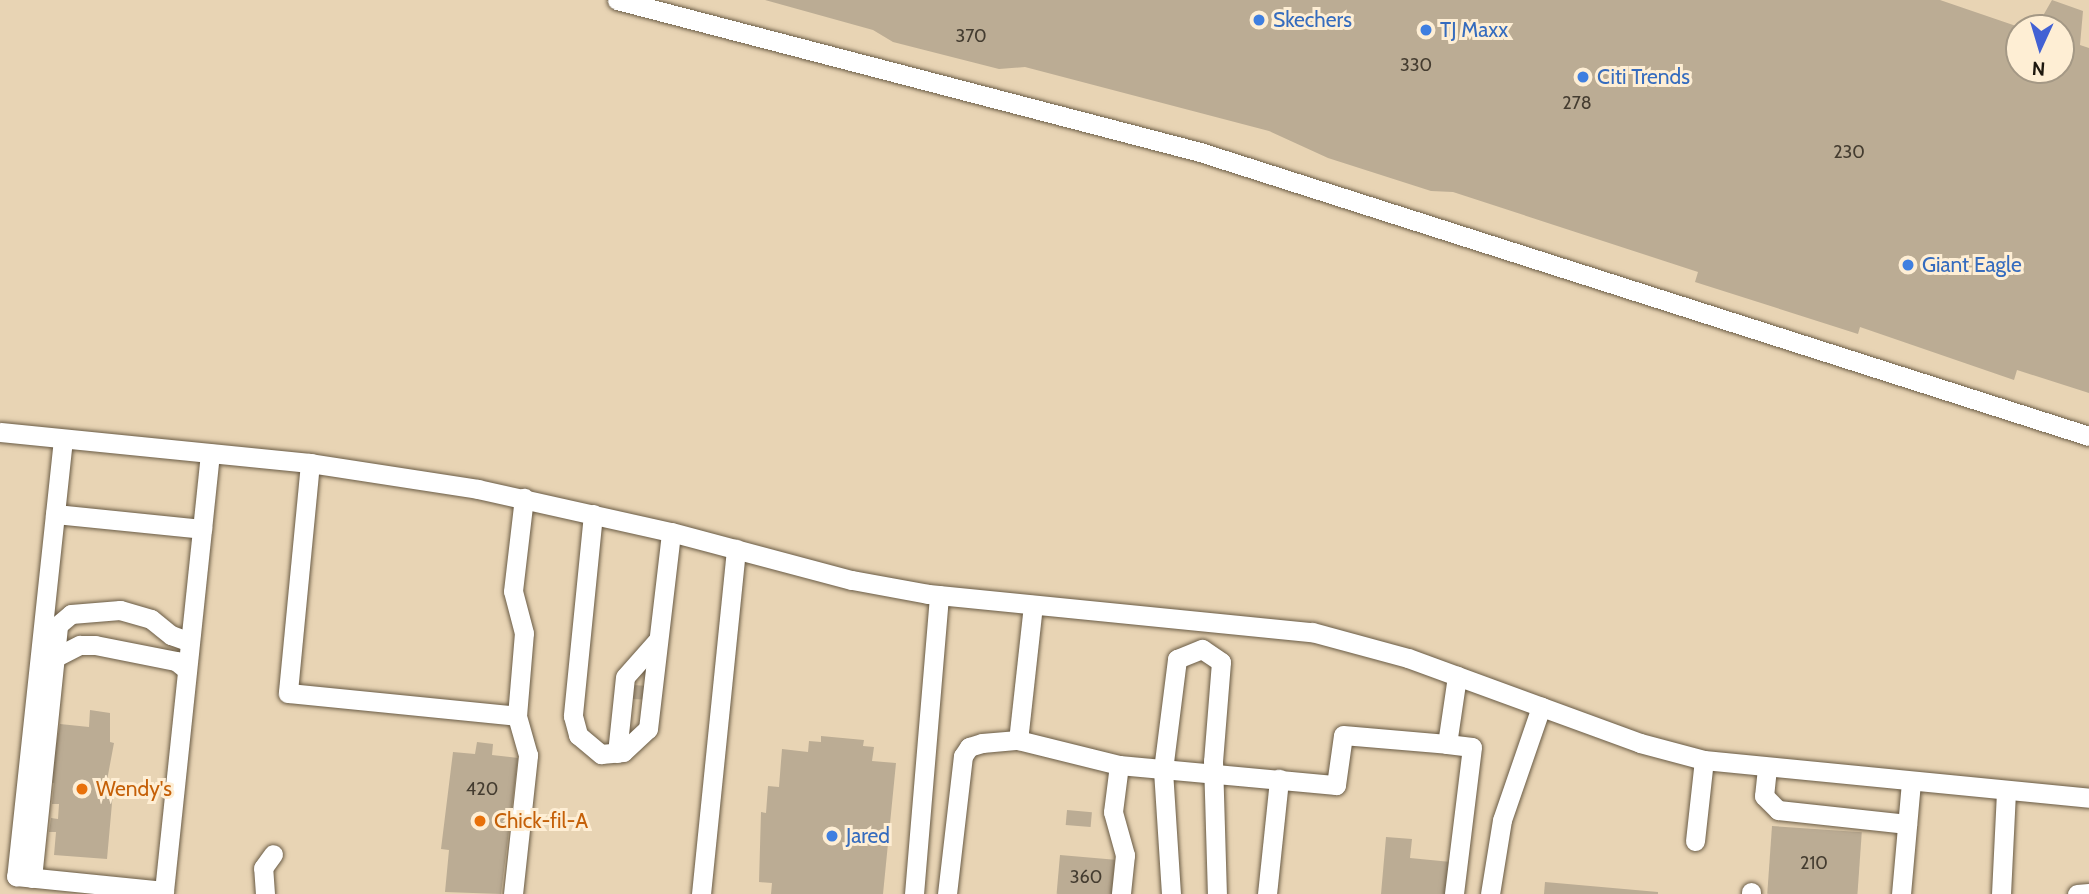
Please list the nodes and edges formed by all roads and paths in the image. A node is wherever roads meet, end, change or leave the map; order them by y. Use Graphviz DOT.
graph roads {
  1 [pos="617,0"];
  2 [pos="0,432"];
  3 [pos="2089,436"];
  4 [pos="63,439"];
  5 [pos="210,453"];
  6 [pos="310,463"];
  7 [pos="524,498"];
  8 [pos="593,513"];
  9 [pos="55,514"];
  10 [pos="202,529"];
  11 [pos="671,532"];
  12 [pos="736,549"];
  13 [pos="939,595"];
  14 [pos="1033,605"];
  15 [pos="1205,622"];
  16 [pos="657,641"];
  17 [pos="190,642"];
  18 [pos="1202,649"];
  19 [pos="54,658"];
  20 [pos="187,670"];
  21 [pos="1457,676"];
  22 [pos="1541,707"];
  23 [pos="517,716"];
  24 [pos="1018,740"];
  25 [pos="1447,744"];
  26 [pos="617,753"];
  27 [pos="1704,760"];
  28 [pos="1119,765"];
  29 [pos="1767,768"];
  30 [pos="1163,770"];
  31 [pos="1213,773"];
  32 [pos="1279,779"];
  33 [pos="1911,781"];
  34 [pos="2006,791"];
  35 [pos="2089,798"];
  36 [pos="1908,824"];
  37 [pos="1695,841"];
  38 [pos="273,855"];
  39 [pos="32,878"];
  40 [pos="2089,892"];
  41 [pos="265,894"];
  42 [pos="513,894"];
  43 [pos="701,894"];
  44 [pos="914,894"];
  45 [pos="947,894"];
  46 [pos="1121,894"];
  47 [pos="1171,894"];
  48 [pos="1217,894"];
  49 [pos="1267,894"];
  50 [pos="1454,894"];
  51 [pos="1490,894"];
  52 [pos="1901,894"];
  53 [pos="2001,894"];
  54 [pos="2077,894"];
  1 -- 3 [label="lane"];
  2 -- 4 [label="lane"];
  4 -- 5 [label="lane"];
  4 -- 9 [label="lane"];
  5 -- 6 [label="lane"];
  5 -- 10 [label="lane"];
  6 -- 7 [label="lane"];
  6 -- 23 [label="lane"];
  7 -- 8 [label="lane"];
  7 -- 23 [label="lane"];
  8 -- 11 [label="lane"];
  8 -- 26 [label="lane"];
  9 -- 10 [label="lane"];
  9 -- 39 [label="lane"];
  10 -- 17 [label="lane"];
  11 -- 12 [label="lane"];
  11 -- 16 [label="lane"];
  12 -- 13 [label="lane"];
  12 -- 43 [label="lane"];
  13 -- 14 [label="lane"];
  13 -- 44 [label="lane"];
  14 -- 15 [label="lane"];
  14 -- 24 [label="lane"];
  15 -- 18 [label="lane"];
  15 -- 21 [label="lane"];
  16 -- 26 [label="lane"];
  16 -- 26 [label="lane"];
  17 -- 19 [label="lane"];
  17 -- 20 [label="lane"];
  18 -- 30 [label="lane"];
  18 -- 31 [label="lane"];
  19 -- 20 [label="lane"];
  19 -- 39 [label="lane"];
  20 -- 39 [label="lane"];
  21 -- 22 [label="lane"];
  21 -- 25 [label="lane"];
  22 -- 27 [label="lane"];
  22 -- 51 [label="lane"];
  23 -- 42 [label="lane"];
  24 -- 28 [label="lane"];
  24 -- 45 [label="lane"];
  25 -- 32 [label="lane"];
  25 -- 50 [label="lane"];
  27 -- 29 [label="lane"];
  27 -- 37 [label="lane"];
  28 -- 30 [label="lane"];
  28 -- 46 [label="lane"];
  29 -- 33 [label="lane"];
  29 -- 36 [label="lane"];
  30 -- 31 [label="lane"];
  30 -- 47 [label="lane"];
  31 -- 32 [label="lane"];
  31 -- 48 [label="lane"];
  32 -- 49 [label="lane"];
  33 -- 34 [label="lane"];
  33 -- 36 [label="lane"];
  34 -- 35 [label="lane"];
  34 -- 53 [label="lane"];
  36 -- 52 [label="lane"];
  38 -- 41 [label="lane"];
  40 -- 54 [label="lane"];
}
